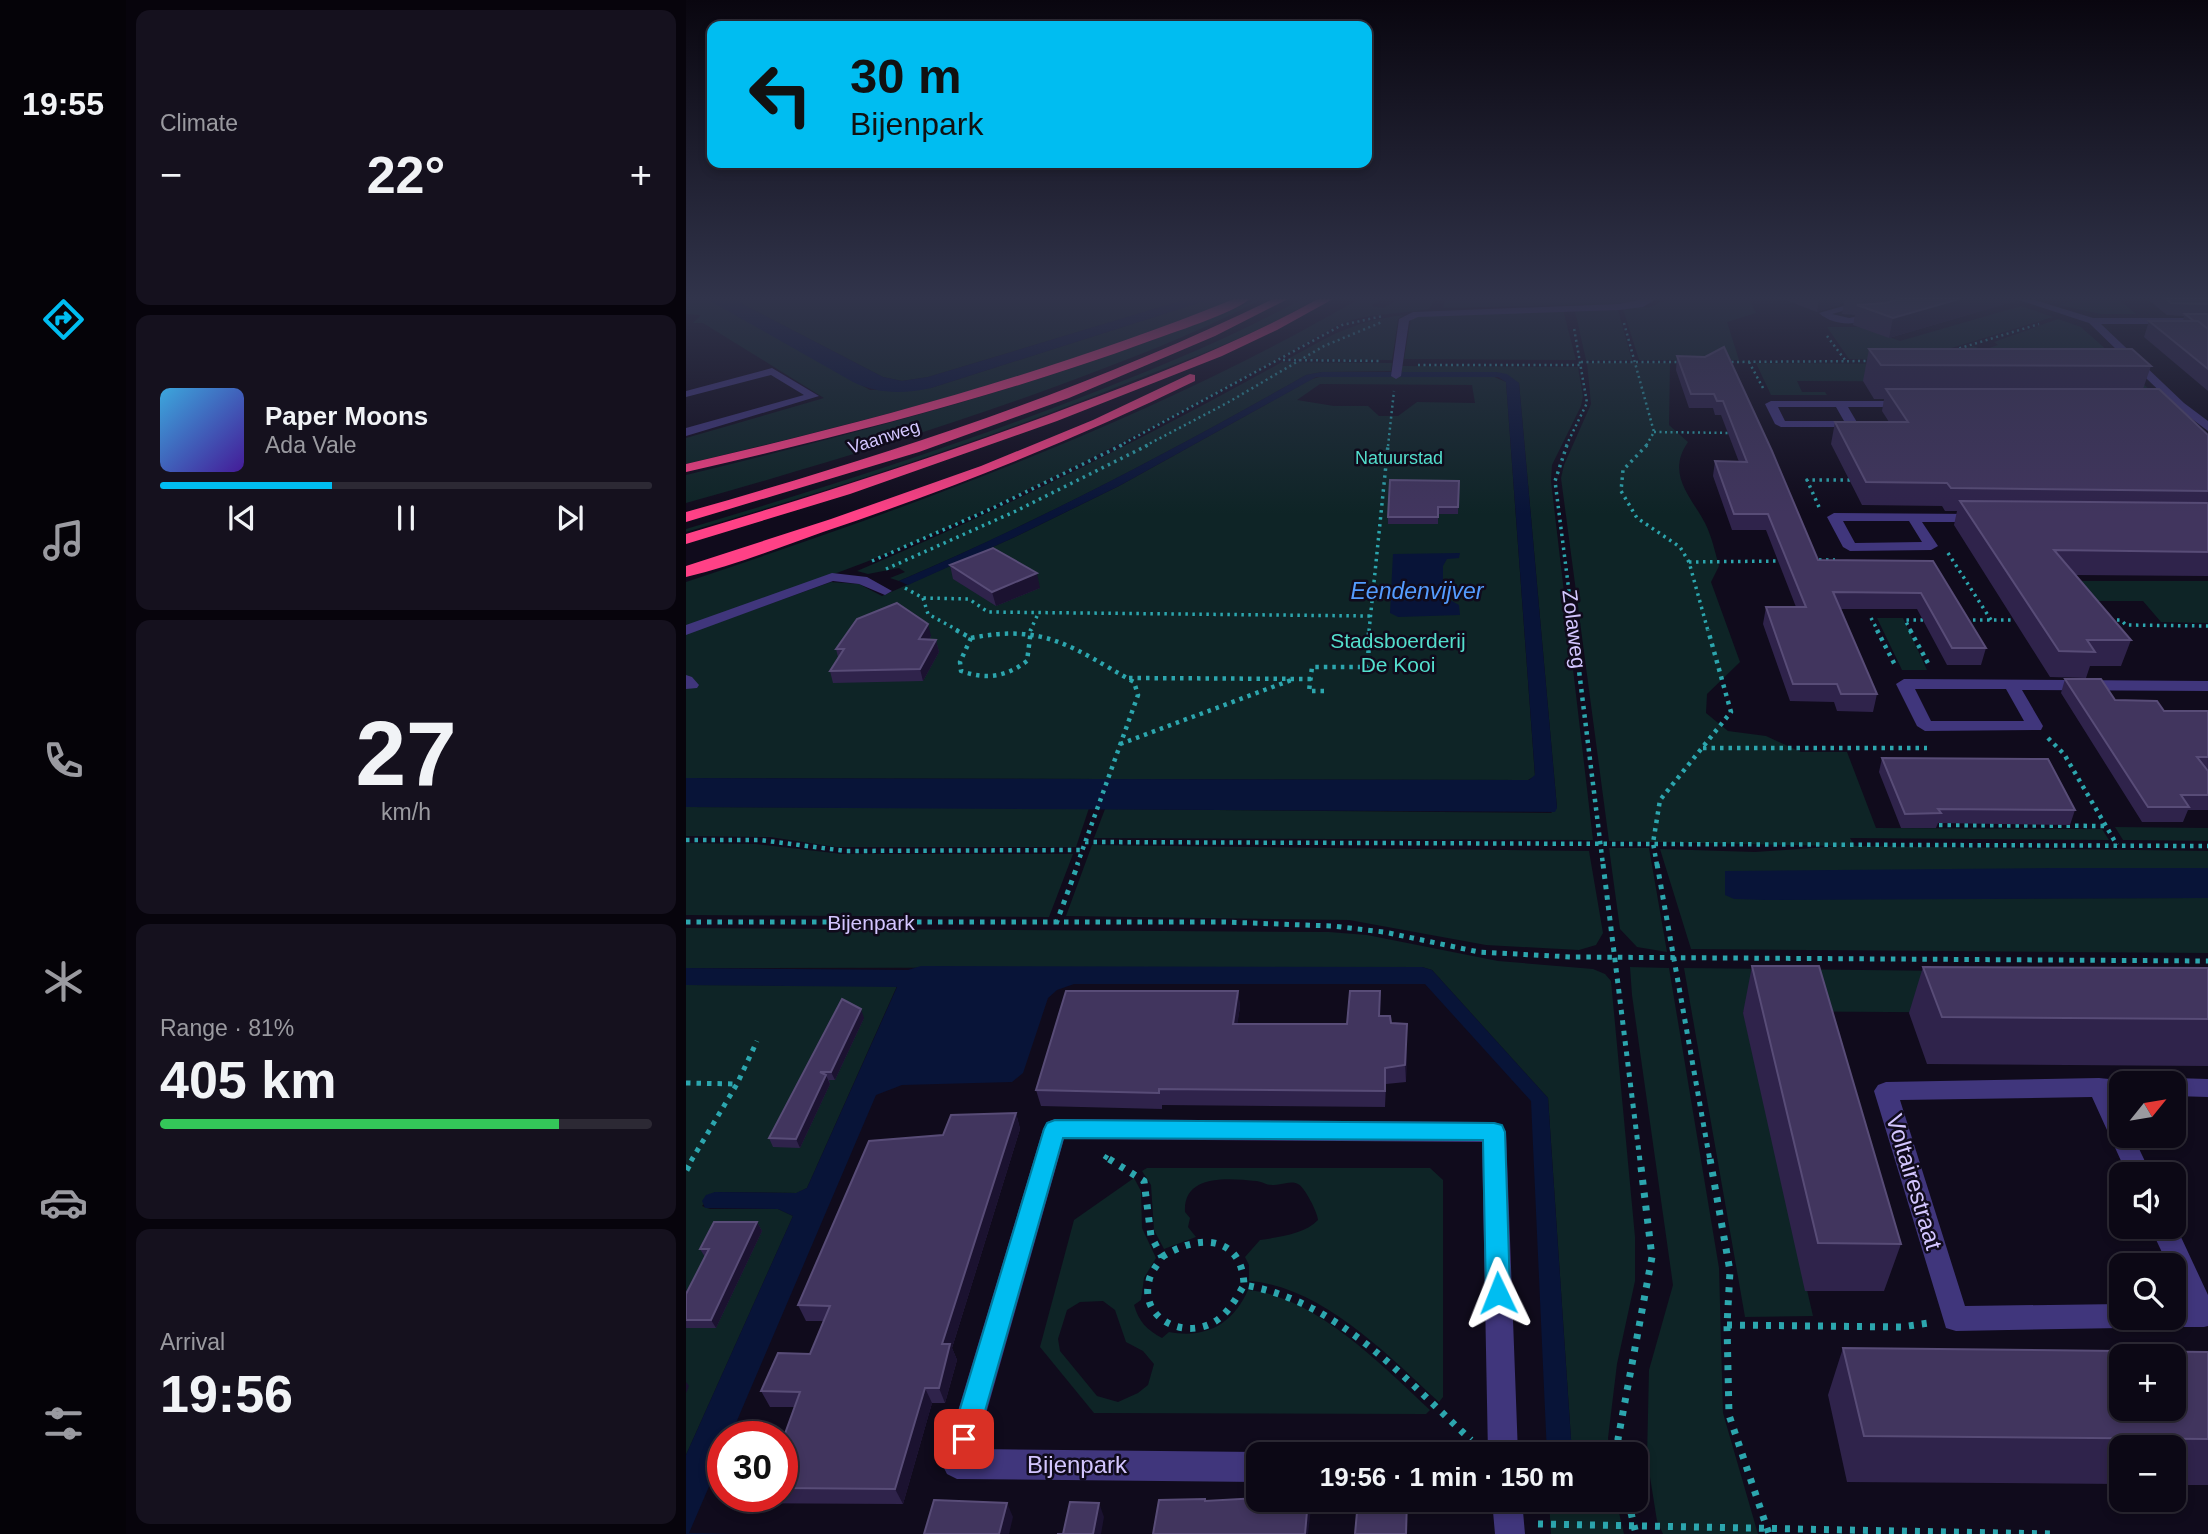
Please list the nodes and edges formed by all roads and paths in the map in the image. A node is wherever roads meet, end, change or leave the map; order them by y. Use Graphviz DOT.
graph roads {
  1 [pos="1048,371"];
  2 [pos="1123,371"];
  3 [pos="1172,371"];
  4 [pos="1204,371"];
  5 [pos="1262,371"];
  6 [pos="1284,371"];
  7 [pos="1397,371"];
  8 [pos="1582,371"];
  9 [pos="1639,371"];
  10 [pos="1753,371"];
  11 [pos="2146,371"];
  12 [pos="1191,377"];
  13 [pos="686,394"];
  14 [pos="1772,404"];
  15 [pos="1840,404"];
  16 [pos="1920,404"];
  17 [pos="2166,405"];
  18 [pos="2180,405"];
  19 [pos="2208,427"];
  20 [pos="687,430"];
  21 [pos="1654,432"];
  22 [pos="1738,433"];
  23 [pos="686,468"];
  24 [pos="686,517"];
  25 [pos="1919,517"];
  26 [pos="1992,518"];
  27 [pos="686,539"];
  28 [pos="686,559"];
  29 [pos="686,572"];
  30 [pos="832,577"];
  31 [pos="862,580"];
  32 [pos="885,591"];
  33 [pos="1039,614"];
  34 [pos="1370,616"];
  35 [pos="1871,618"];
  36 [pos="1930,620"];
  37 [pos="1954,620"];
  38 [pos="1991,620"];
  39 [pos="2030,620"];
  40 [pos="2108,620"];
  41 [pos="2208,626"];
  42 [pos="686,630"];
  43 [pos="1029,633"];
  44 [pos="971,638"];
  45 [pos="1126,678"];
  46 [pos="1294,679"];
  47 [pos="1311,679"];
  48 [pos="1938,683"];
  49 [pos="1905,684"];
  50 [pos="2011,684"];
  51 [pos="2208,686"];
  52 [pos="1324,691"];
  53 [pos="1925,726"];
  54 [pos="2035,726"];
  55 [pos="1119,744"];
  56 [pos="1702,748"];
  57 [pos="1938,825"];
  58 [pos="2107,826"];
  59 [pos="686,840"];
  60 [pos="1085,842"];
  61 [pos="1600,842"];
  62 [pos="1653,843"];
  63 [pos="2118,845"];
  64 [pos="2208,846"];
  65 [pos="1081,850"];
  66 [pos="686,922"];
  67 [pos="1056,925"];
  68 [pos="1615,958"];
  69 [pos="1673,959"];
  70 [pos="2208,961"];
  71 [pos="757,1041"];
  72 [pos="686,1083"];
  73 [pos="737,1084"];
  74 [pos="2109,1087"];
  75 [pos="2186,1087"];
  76 [pos="2208,1088"];
  77 [pos="1055,1129"];
  78 [pos="686,1170"];
  79 [pos="1162,1256"];
  80 [pos="2186,1276"];
  81 [pos="1244,1284"];
  82 [pos="2186,1315"];
  83 [pos="2109,1316"];
  84 [pos="1956,1319"];
  85 [pos="1727,1325"];
  86 [pos="1474,1442"];
  87 [pos="1503,1442"];
  88 [pos="1618,1442"];
  89 [pos="1246,1467"];
  90 [pos="1630,1512"];
  91 [pos="1509,1519"];
  92 [pos="1634,1531"];
  93 [pos="1768,1531"];
  94 [pos="1998,1534"];
  95 [pos="2055,1534"];
  1 -- 23 [label="highway"];
  2 -- 24 [label="highway, Vaanweg"];
  3 -- 27 [label="highway"];
  4 -- 12 [label="highway"];
  5 -- 30 [label="path"];
  6 -- 31 [label="path"];
  7 -- 34 [label="path"];
  8 -- 61 [label="path, Zolaweg"];
  9 -- 21 [label="path"];
  10 -- 14 [label="path"];
  11 -- 18 [label="street"];
  12 -- 28 [label="highway"];
  12 -- 29 [label="highway"];
  13 -- 20 [label="street"];
  14 -- 15 [label="street"];
  14 -- 15 [label="street"];
  15 -- 16 [label="street"];
  17 -- 18 [label="street"];
  18 -- 19 [label="street"];
  21 -- 22 [label="path"];
  21 -- 56 [label="path"];
  25 -- 25 [label="street"];
  25 -- 26 [label="street"];
  25 -- 38 [label="path"];
  30 -- 31 [label="street"];
  30 -- 42 [label="street"];
  31 -- 32 [label="street"];
  33 -- 34 [label="path"];
  33 -- 43 [label="path"];
  33 -- 44 [label="path"];
  34 -- 47 [label="path"];
  35 -- 49 [label="path"];
  36 -- 48 [label="path"];
  37 -- 38 [label="path"];
  38 -- 39 [label="path"];
  40 -- 41 [label="path"];
  43 -- 44 [label="path"];
  43 -- 44 [label="path"];
  43 -- 45 [label="path"];
  45 -- 46 [label="path"];
  45 -- 55 [label="path"];
  46 -- 47 [label="path"];
  46 -- 55 [label="path"];
  47 -- 52 [label="path"];
  48 -- 49 [label="street"];
  48 -- 50 [label="street"];
  49 -- 53 [label="street"];
  50 -- 51 [label="street"];
  50 -- 54 [label="street"];
  53 -- 54 [label="street"];
  53 -- 56 [label="path"];
  54 -- 58 [label="path"];
  55 -- 60 [label="path"];
  56 -- 62 [label="path"];
  57 -- 58 [label="path"];
  58 -- 63 [label="path"];
  59 -- 65 [label="path"];
  60 -- 61 [label="path"];
  60 -- 65 [label="path"];
  61 -- 62 [label="path"];
  61 -- 68 [label="path, Zolaweg"];
  62 -- 63 [label="path"];
  62 -- 69 [label="path"];
  63 -- 64 [label="path"];
  65 -- 67 [label="path"];
  66 -- 67 [label="path, Bijenpark"];
  67 -- 68 [label="path, Bijenpark"];
  68 -- 69 [label="path, Bijenpark"];
  68 -- 88 [label="path, Zolaweg"];
  69 -- 70 [label="path, Bijenpark"];
  69 -- 85 [label="path"];
  71 -- 73 [label="path"];
  72 -- 73 [label="path"];
  73 -- 78 [label="path"];
  74 -- 84 [label="street, Voltairestraat"];
  75 -- 76 [label="street"];
  77 -- 79 [label="path"];
  77 -- 87 [label="street"];
  77 -- 89 [label="street, Bijenpark"];
  79 -- 81 [label="path"];
  79 -- 81 [label="path"];
  80 -- 82 [label="street"];
  81 -- 86 [label="path"];
  83 -- 84 [label="street"];
  84 -- 85 [label="path"];
  85 -- 93 [label="path"];
  90 -- 92 [label="path"];
  91 -- 92 [label="path"];
  92 -- 93 [label="path"];
  93 -- 94 [label="path"];
  94 -- 95 [label="path"];
}
